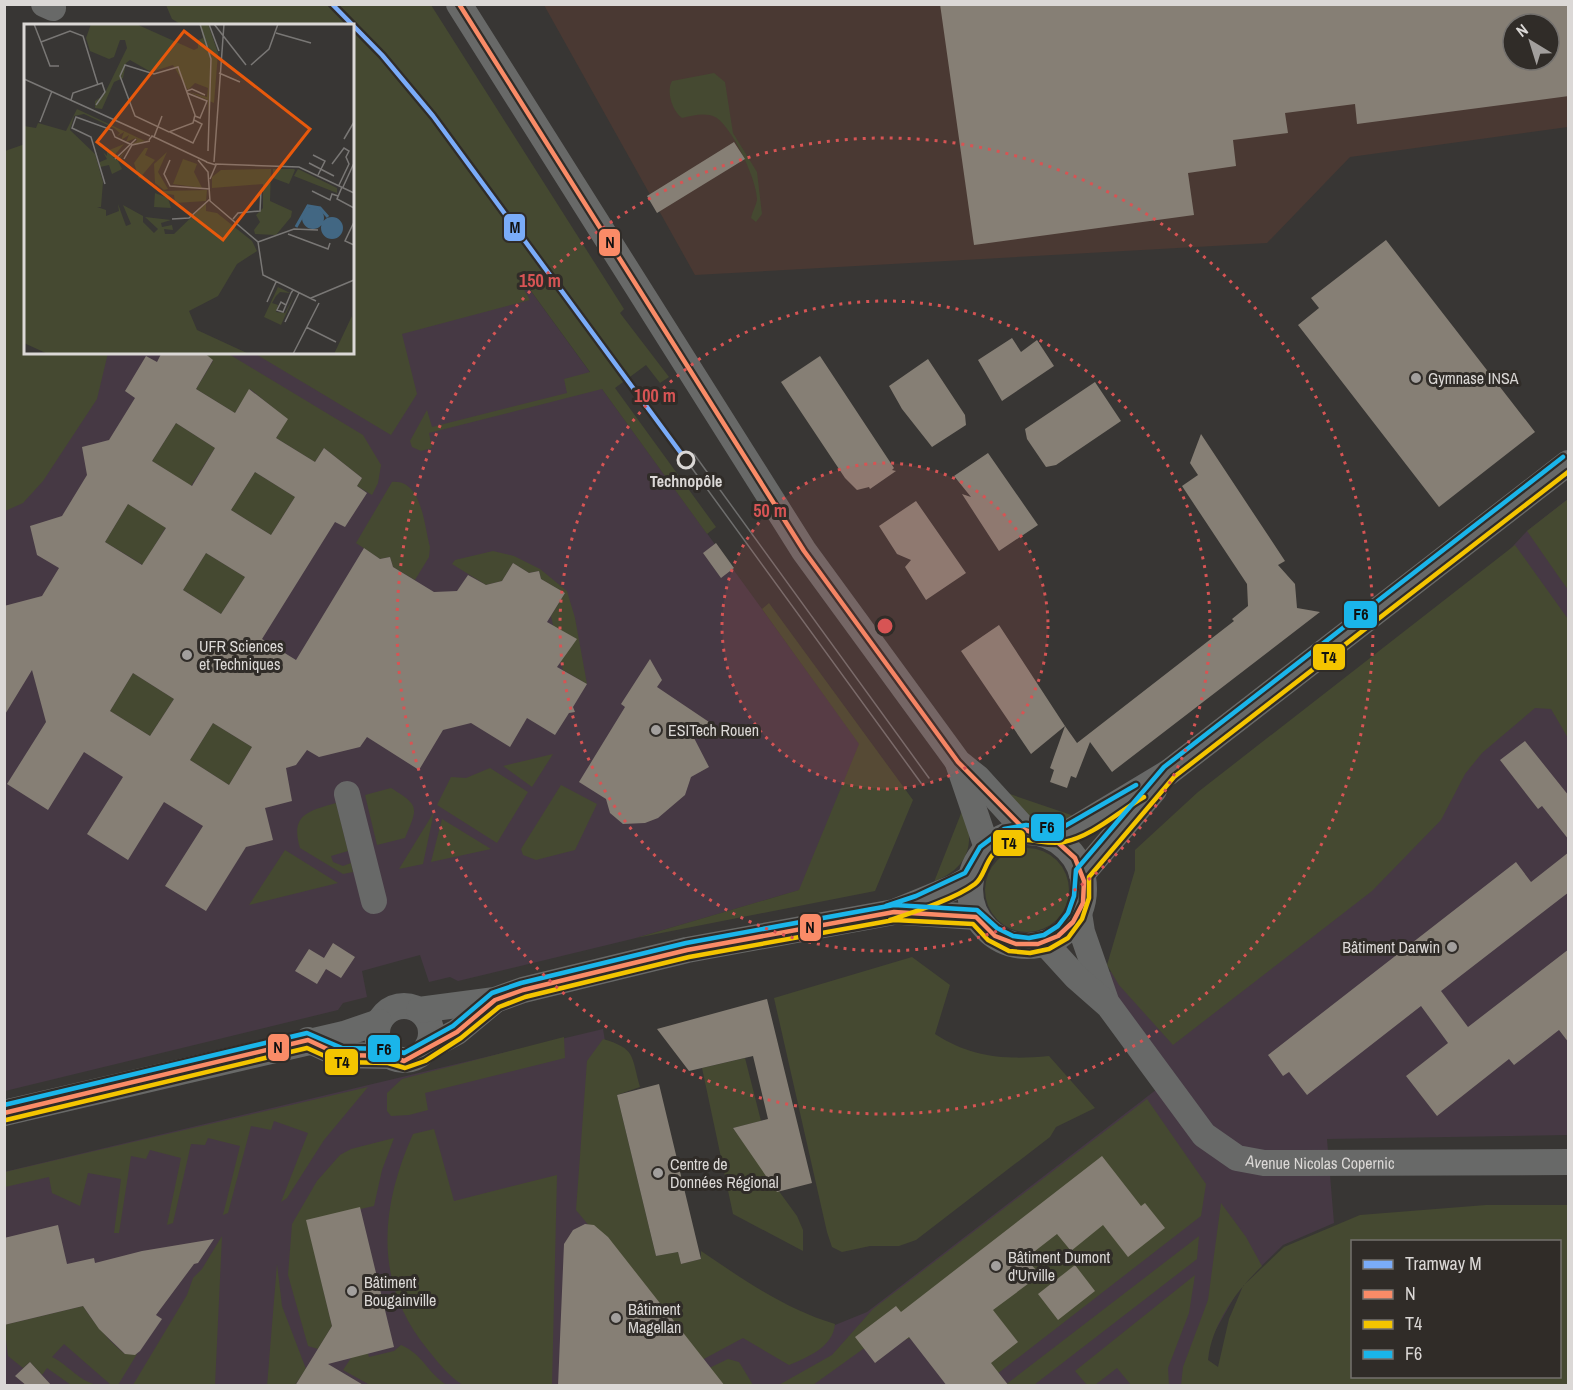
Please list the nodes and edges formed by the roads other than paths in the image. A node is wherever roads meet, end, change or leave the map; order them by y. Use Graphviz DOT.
graph roads {
  1 [pos="448,4"];
  2 [pos="459,4"];
  3 [pos="517,97"];
  4 [pos="1569,463"];
  5 [pos="958,762"];
  6 [pos="1169,772"];
  7 [pos="347,794"];
  8 [pos="1039,834"];
  9 [pos="987,848"];
  10 [pos="1082,874"];
  11 [pos="971,878"];
  12 [pos="374,902"];
  13 [pos="894,912"];
  14 [pos="1079,913"];
  15 [pos="976,917"];
  16 [pos="1045,943"];
  17 [pos="495,1000"];
  18 [pos="1108,1006"];
  19 [pos="418,1010"];
  20 [pos="379,1022"];
  21 [pos="308,1040"];
  22 [pos="427,1048"];
  23 [pos="389,1056"];
  24 [pos="4,1113"];
  25 [pos="1569,1162"];
  1 -- 3 [label="street"];
  2 -- 3 [label="street"];
  3 -- 5 [label="street"];
  4 -- 6 [label="street"];
  5 -- 8 [label="street"];
  5 -- 9 [label="street"];
  6 -- 8 [label="street"];
  6 -- 10 [label="street"];
  7 -- 12 [label="street"];
  8 -- 9 [label="street"];
  8 -- 10 [label="street"];
  9 -- 11 [label="street"];
  10 -- 14 [label="street"];
  11 -- 13 [label="street"];
  11 -- 15 [label="street"];
  13 -- 15 [label="street"];
  13 -- 17 [label="street"];
  14 -- 16 [label="street"];
  14 -- 18 [label="street, Avenue Nicolas Copernic"];
  15 -- 16 [label="street"];
  16 -- 18 [label="street, Avenue Nicolas Copernic"];
  17 -- 19 [label="street"];
  17 -- 22 [label="street"];
  18 -- 25 [label="street, Avenue Nicolas Copernic"];
  19 -- 20 [label="street"];
  19 -- 22 [label="street"];
  20 -- 21 [label="street"];
  20 -- 23 [label="street"];
  21 -- 23 [label="street"];
  21 -- 24 [label="street"];
  22 -- 23 [label="street"];
}
